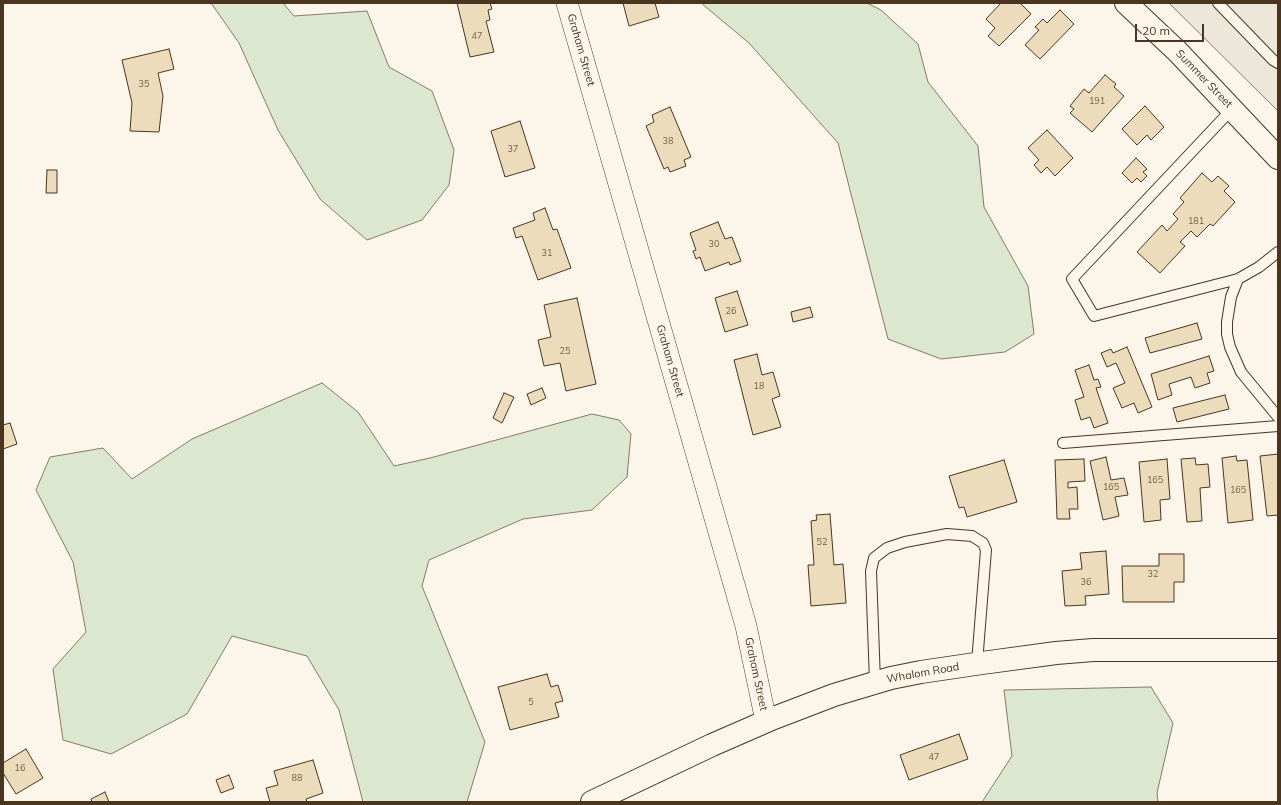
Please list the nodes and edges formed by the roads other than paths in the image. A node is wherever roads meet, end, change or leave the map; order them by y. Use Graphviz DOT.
graph roads {
  1 [pos="567,3"];
  2 [pos="1126,3"];
  3 [pos="1218,3"];
  4 [pos="1278,63"];
  5 [pos="1233,108"];
  6 [pos="1278,158"];
  7 [pos="1278,252"];
  8 [pos="1238,279"];
  9 [pos="1278,417"];
  10 [pos="1278,426"];
  11 [pos="1063,443"];
  12 [pos="1278,650"];
  13 [pos="978,664"];
  14 [pos="875,682"];
  15 [pos="766,721"];
  16 [pos="592,802"];
  1 -- 15 [label="street, Graham Street"];
  2 -- 5 [label="main road, Summer Street"];
  3 -- 4 [label="lane"];
  5 -- 6 [label="main road, Summer Street"];
  5 -- 8 [label="lane"];
  7 -- 8 [label="lane"];
  8 -- 9 [label="lane"];
  10 -- 11 [label="lane"];
  12 -- 13 [label="main road, Whalom Road"];
  13 -- 14 [label="main road, Whalom Road"];
  13 -- 14 [label="lane"];
  14 -- 15 [label="main road, Whalom Road"];
  15 -- 16 [label="main road, Whalom Road"];
}
